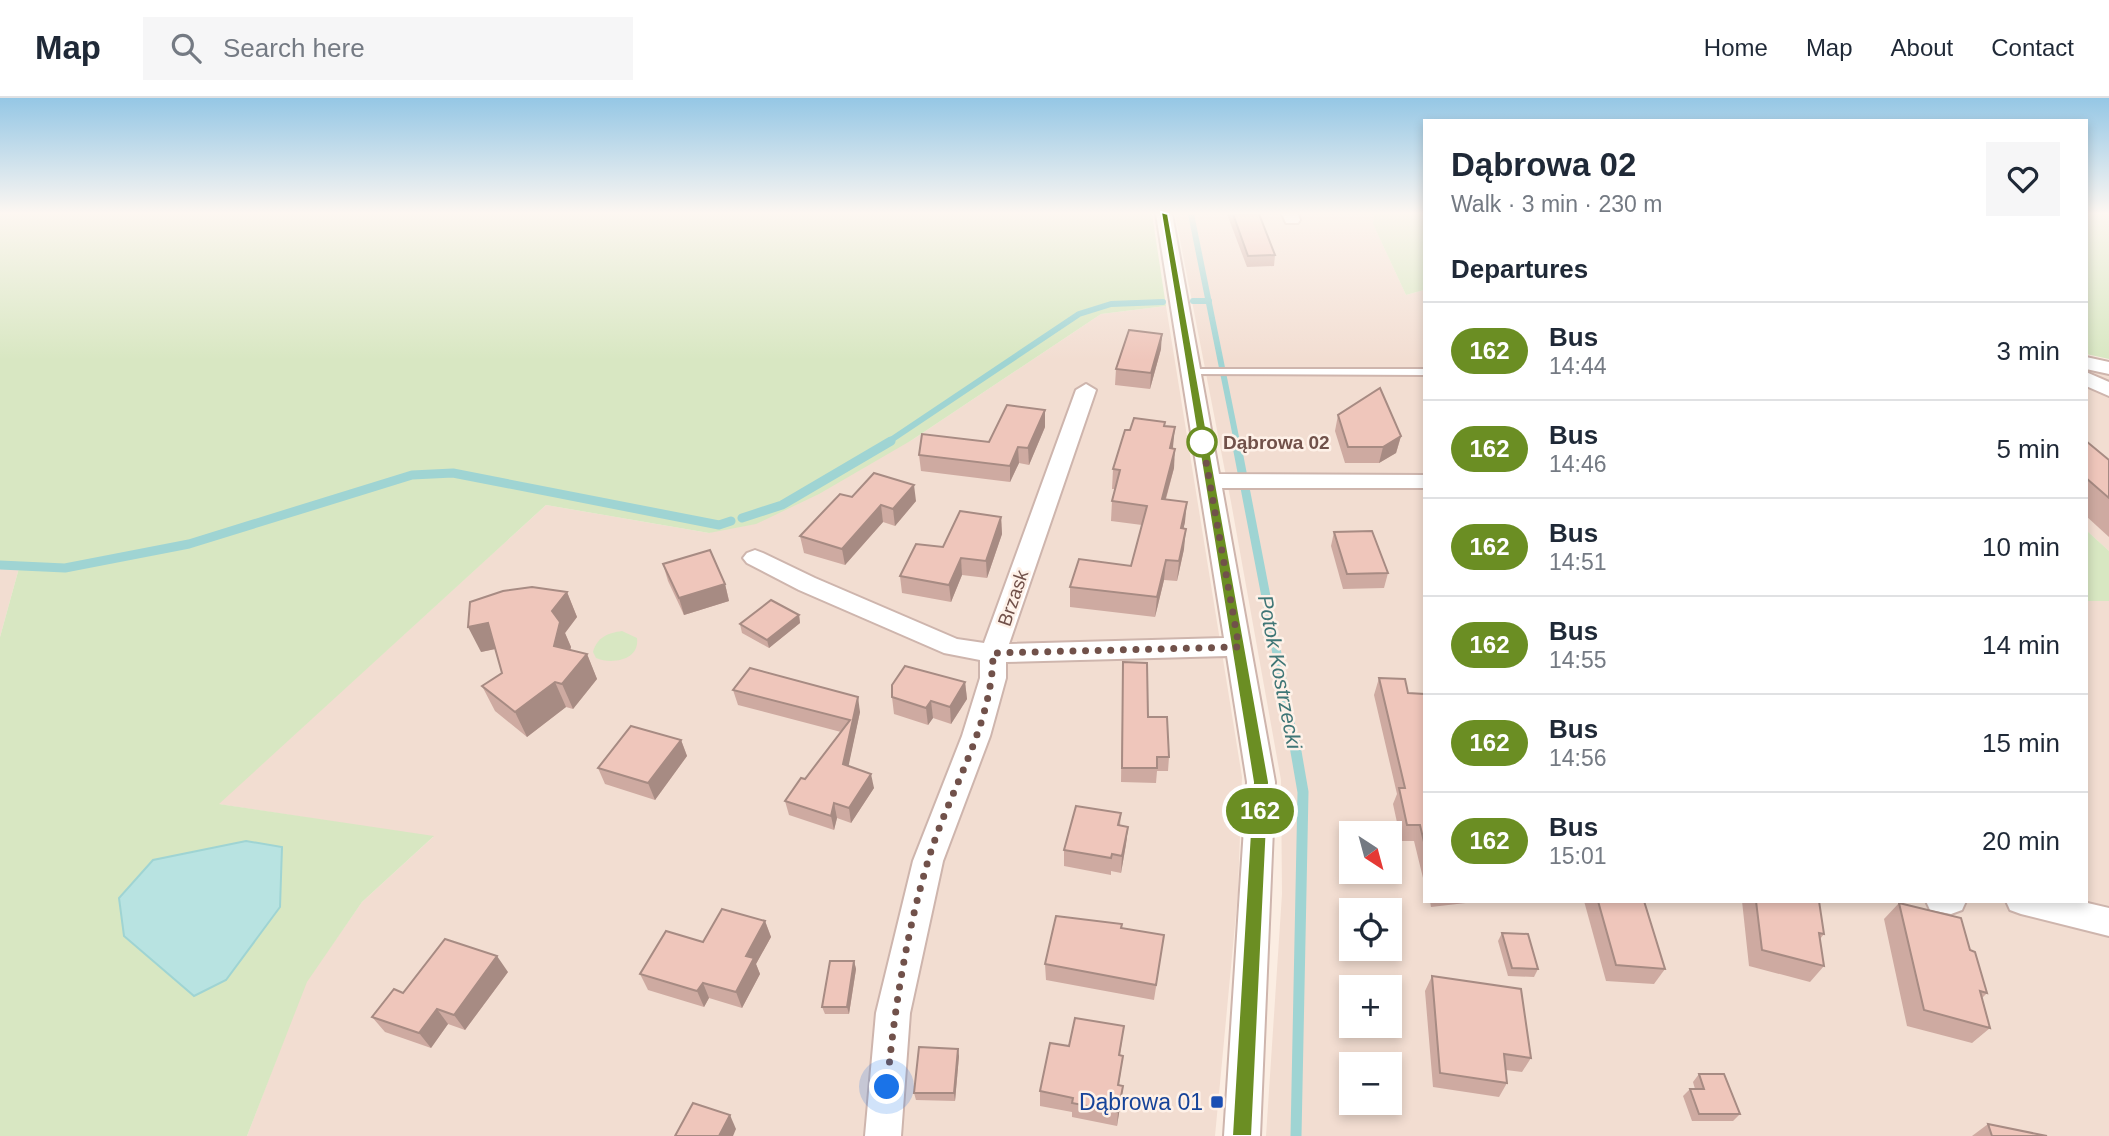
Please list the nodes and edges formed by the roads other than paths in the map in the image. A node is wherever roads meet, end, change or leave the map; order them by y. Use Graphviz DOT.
graph roads {
  1 [pos="1175,262"];
  2 [pos="2088,363"];
  3 [pos="2109,368"];
  4 [pos="1423,372"];
  5 [pos="1201,373"];
  6 [pos="2088,379"];
  7 [pos="1086,390"];
  8 [pos="2109,390"];
  9 [pos="1221,481"];
  10 [pos="1423,481"];
  11 [pos="755,558"];
  12 [pos="1239,647"];
  13 [pos="993,653"];
  14 [pos="2029,903"];
  15 [pos="2109,922"];
  16 [pos="883,1136"];
  17 [pos="1242,1136"];
  1 -- 5 [label="street"];
  2 -- 3 [label="street"];
  4 -- 5 [label="lane"];
  5 -- 9 [label="street"];
  6 -- 8 [label="street"];
  7 -- 13 [label="street, Brzask"];
  9 -- 10 [label="street"];
  9 -- 12 [label="street"];
  11 -- 13 [label="street"];
  12 -- 13 [label="street"];
  12 -- 17 [label="street"];
  13 -- 16 [label="street, Brzask"];
  14 -- 15 [label="street"];
}
